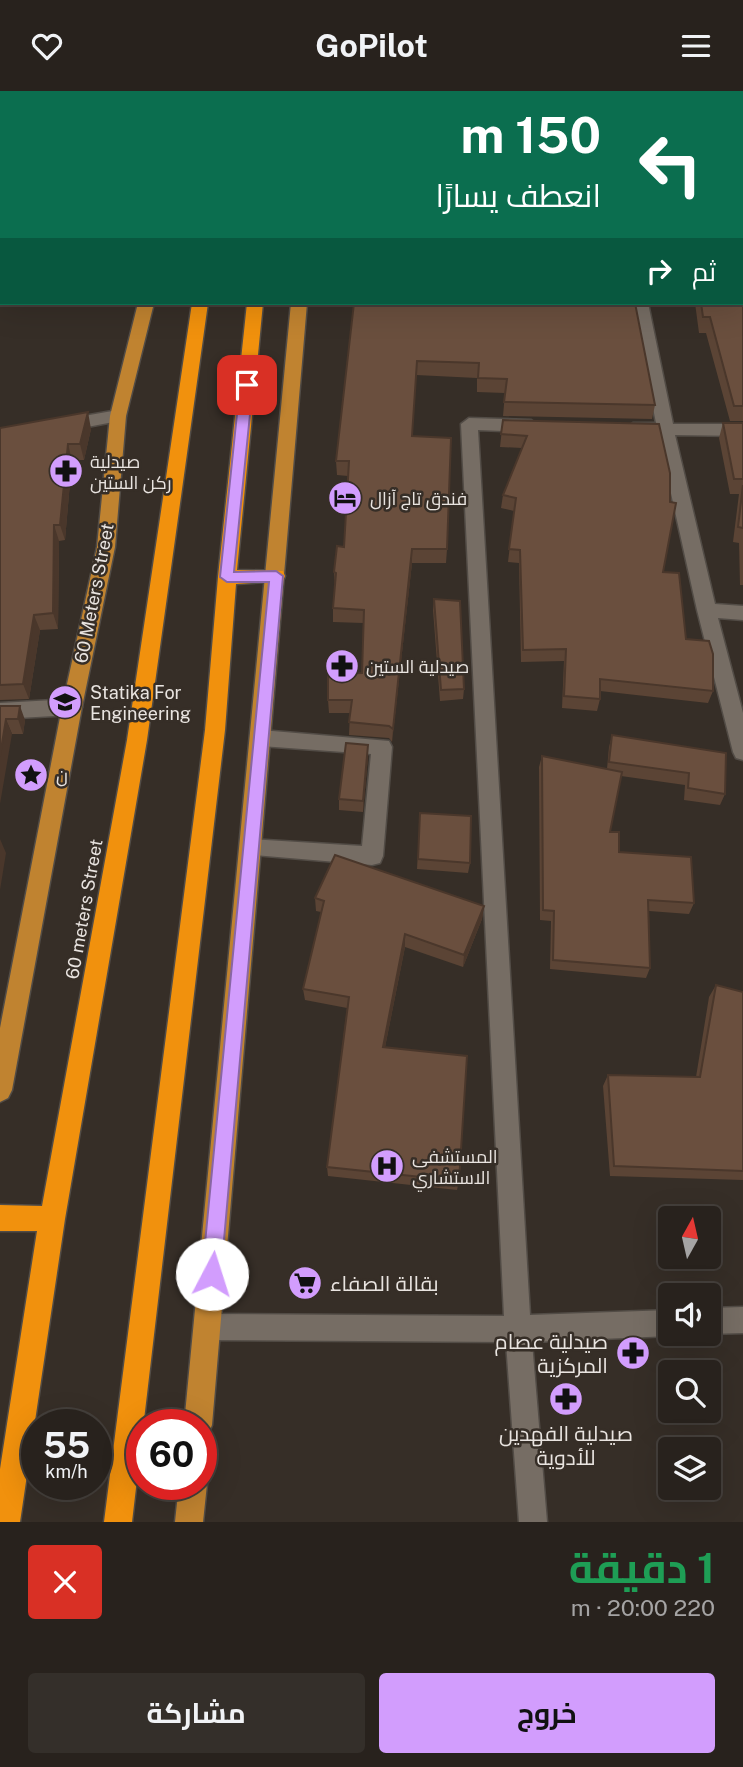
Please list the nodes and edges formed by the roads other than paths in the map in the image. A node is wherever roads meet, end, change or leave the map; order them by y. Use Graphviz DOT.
graph roads {
  1 [pos="146,305"];
  2 [pos="200,305"];
  3 [pos="256,305"];
  4 [pos="299,305"];
  5 [pos="640,305"];
  6 [pos="118,416"];
  7 [pos="553,426"];
  8 [pos="622,429"];
  9 [pos="39,430"];
  10 [pos="664,430"];
  11 [pos="743,431"];
  12 [pos="276,576"];
  13 [pos="227,577"];
  14 [pos="706,610"];
  15 [pos="743,613"];
  16 [pos="72,707"];
  17 [pos="0,711"];
  18 [pos="261,739"];
  19 [pos="743,752"];
  20 [pos="251,848"];
  21 [pos="0,1090"];
  22 [pos="0,1219"];
  23 [pos="52,1219"];
  24 [pos="743,1319"];
  25 [pos="721,1320"];
  26 [pos="658,1323"];
  27 [pos="206,1327"];
  28 [pos="518,1329"];
  29 [pos="199,1409"];
  30 [pos="191,1500"];
  31 [pos="6,1522"];
  32 [pos="118,1522"];
  33 [pos="189,1522"];
  34 [pos="533,1522"];
  1 -- 6 [label="main road, 60 Meters Street"];
  2 -- 23 [label="highway, 60 meters Street"];
  3 -- 13 [label="highway"];
  4 -- 12 [label="main road"];
  5 -- 10 [label="street"];
  6 -- 9 [label="street"];
  6 -- 16 [label="main road, 60 Meters Street"];
  7 -- 28 [label="street"];
  8 -- 10 [label="street"];
  10 -- 11 [label="street"];
  10 -- 14 [label="street"];
  12 -- 13 [label="highway"];
  12 -- 18 [label="main road"];
  13 -- 32 [label="highway"];
  14 -- 15 [label="street"];
  14 -- 19 [label="street"];
  16 -- 17 [label="street"];
  16 -- 21 [label="main road, 60 Meters Street"];
  18 -- 20 [label="main road"];
  18 -- 20 [label="street"];
  20 -- 27 [label="main road"];
  22 -- 23 [label="highway"];
  23 -- 31 [label="highway, 60 meters Street"];
  24 -- 25 [label="street"];
  26 -- 28 [label="street"];
  27 -- 28 [label="street"];
  27 -- 29 [label="main road"];
  28 -- 34 [label="street"];
  30 -- 33 [label="main road"];
}
